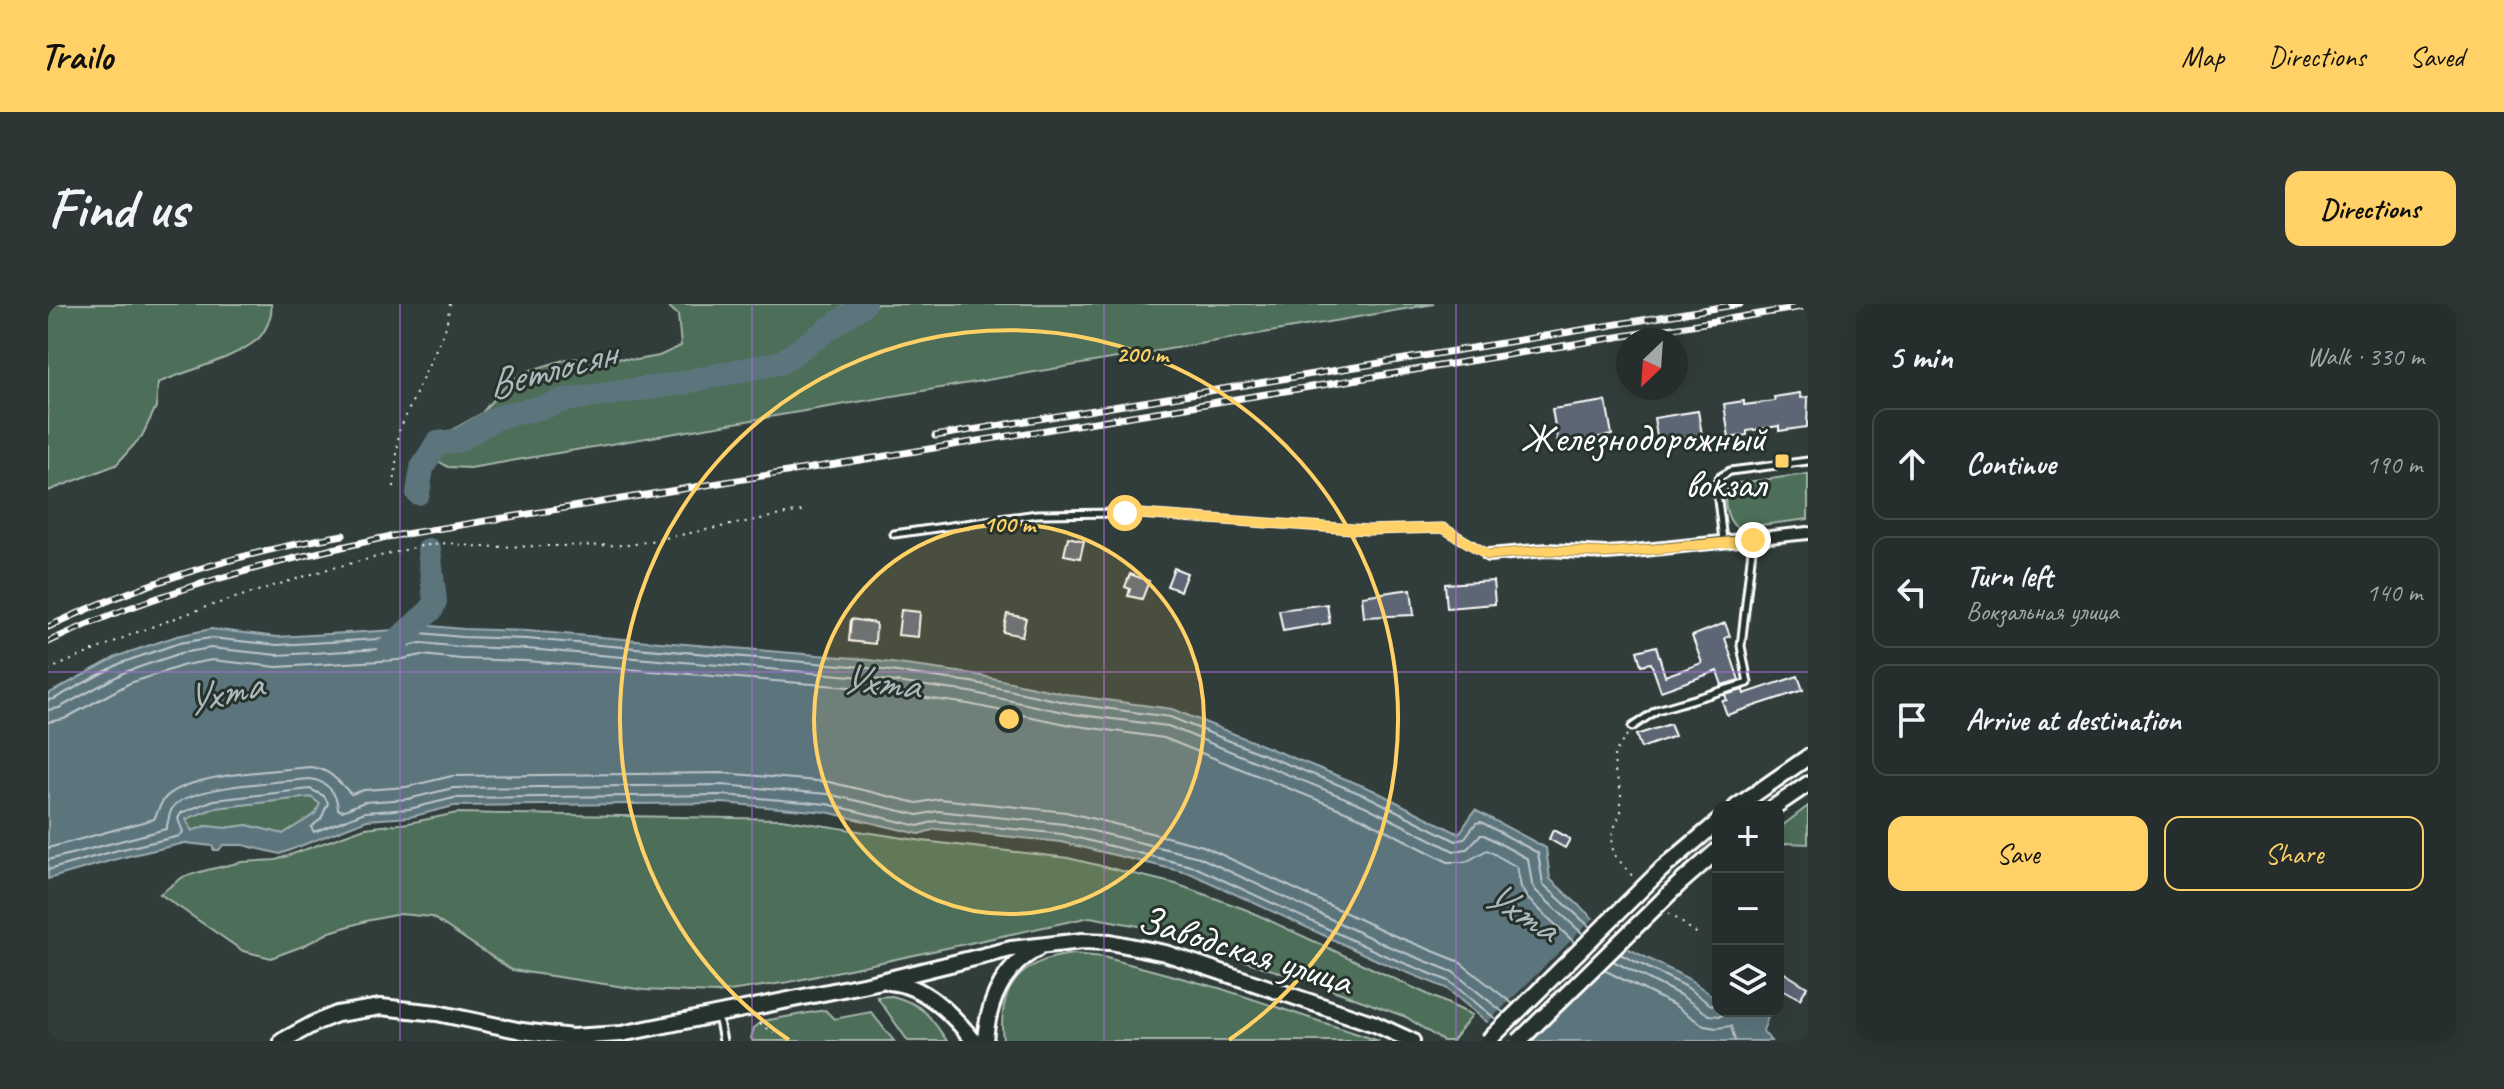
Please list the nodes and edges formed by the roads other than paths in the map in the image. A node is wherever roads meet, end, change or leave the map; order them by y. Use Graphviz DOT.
graph roads {
  1 [pos="1808,461"];
  2 [pos="1808,533"];
  3 [pos="894,534"];
  4 [pos="1753,540"];
  5 [pos="1724,541"];
  6 [pos="1488,555"];
  7 [pos="1632,727"];
  8 [pos="1808,757"];
  9 [pos="1808,784"];
  10 [pos="1745,801"];
  11 [pos="1783,801"];
  12 [pos="1712,827"];
  13 [pos="1712,855"];
  14 [pos="1054,943"];
  15 [pos="877,982"];
  16 [pos="718,1015"];
  17 [pos="282,1041"];
  18 [pos="723,1041"];
  19 [pos="974,1041"];
  20 [pos="985,1041"];
  21 [pos="1412,1041"];
  22 [pos="1488,1041"];
  23 [pos="1519,1041"];
  1 -- 5 [label="lane"];
  2 -- 4 [label="street"];
  3 -- 6 [label="lane"];
  4 -- 5 [label="street"];
  4 -- 7 [label="lane"];
  5 -- 6 [label="street"];
  8 -- 10 [label="street"];
  9 -- 11 [label="street"];
  12 -- 22 [label="street, bridge"];
  13 -- 23 [label="street, bridge"];
  14 -- 15 [label="street, Заводская улица"];
  14 -- 20 [label="street"];
  14 -- 21 [label="street, Заводская улица"];
  15 -- 16 [label="street, Заводская улица"];
  15 -- 19 [label="street"];
  16 -- 17 [label="street, Заводская улица"];
  16 -- 18 [label="lane"];
}
